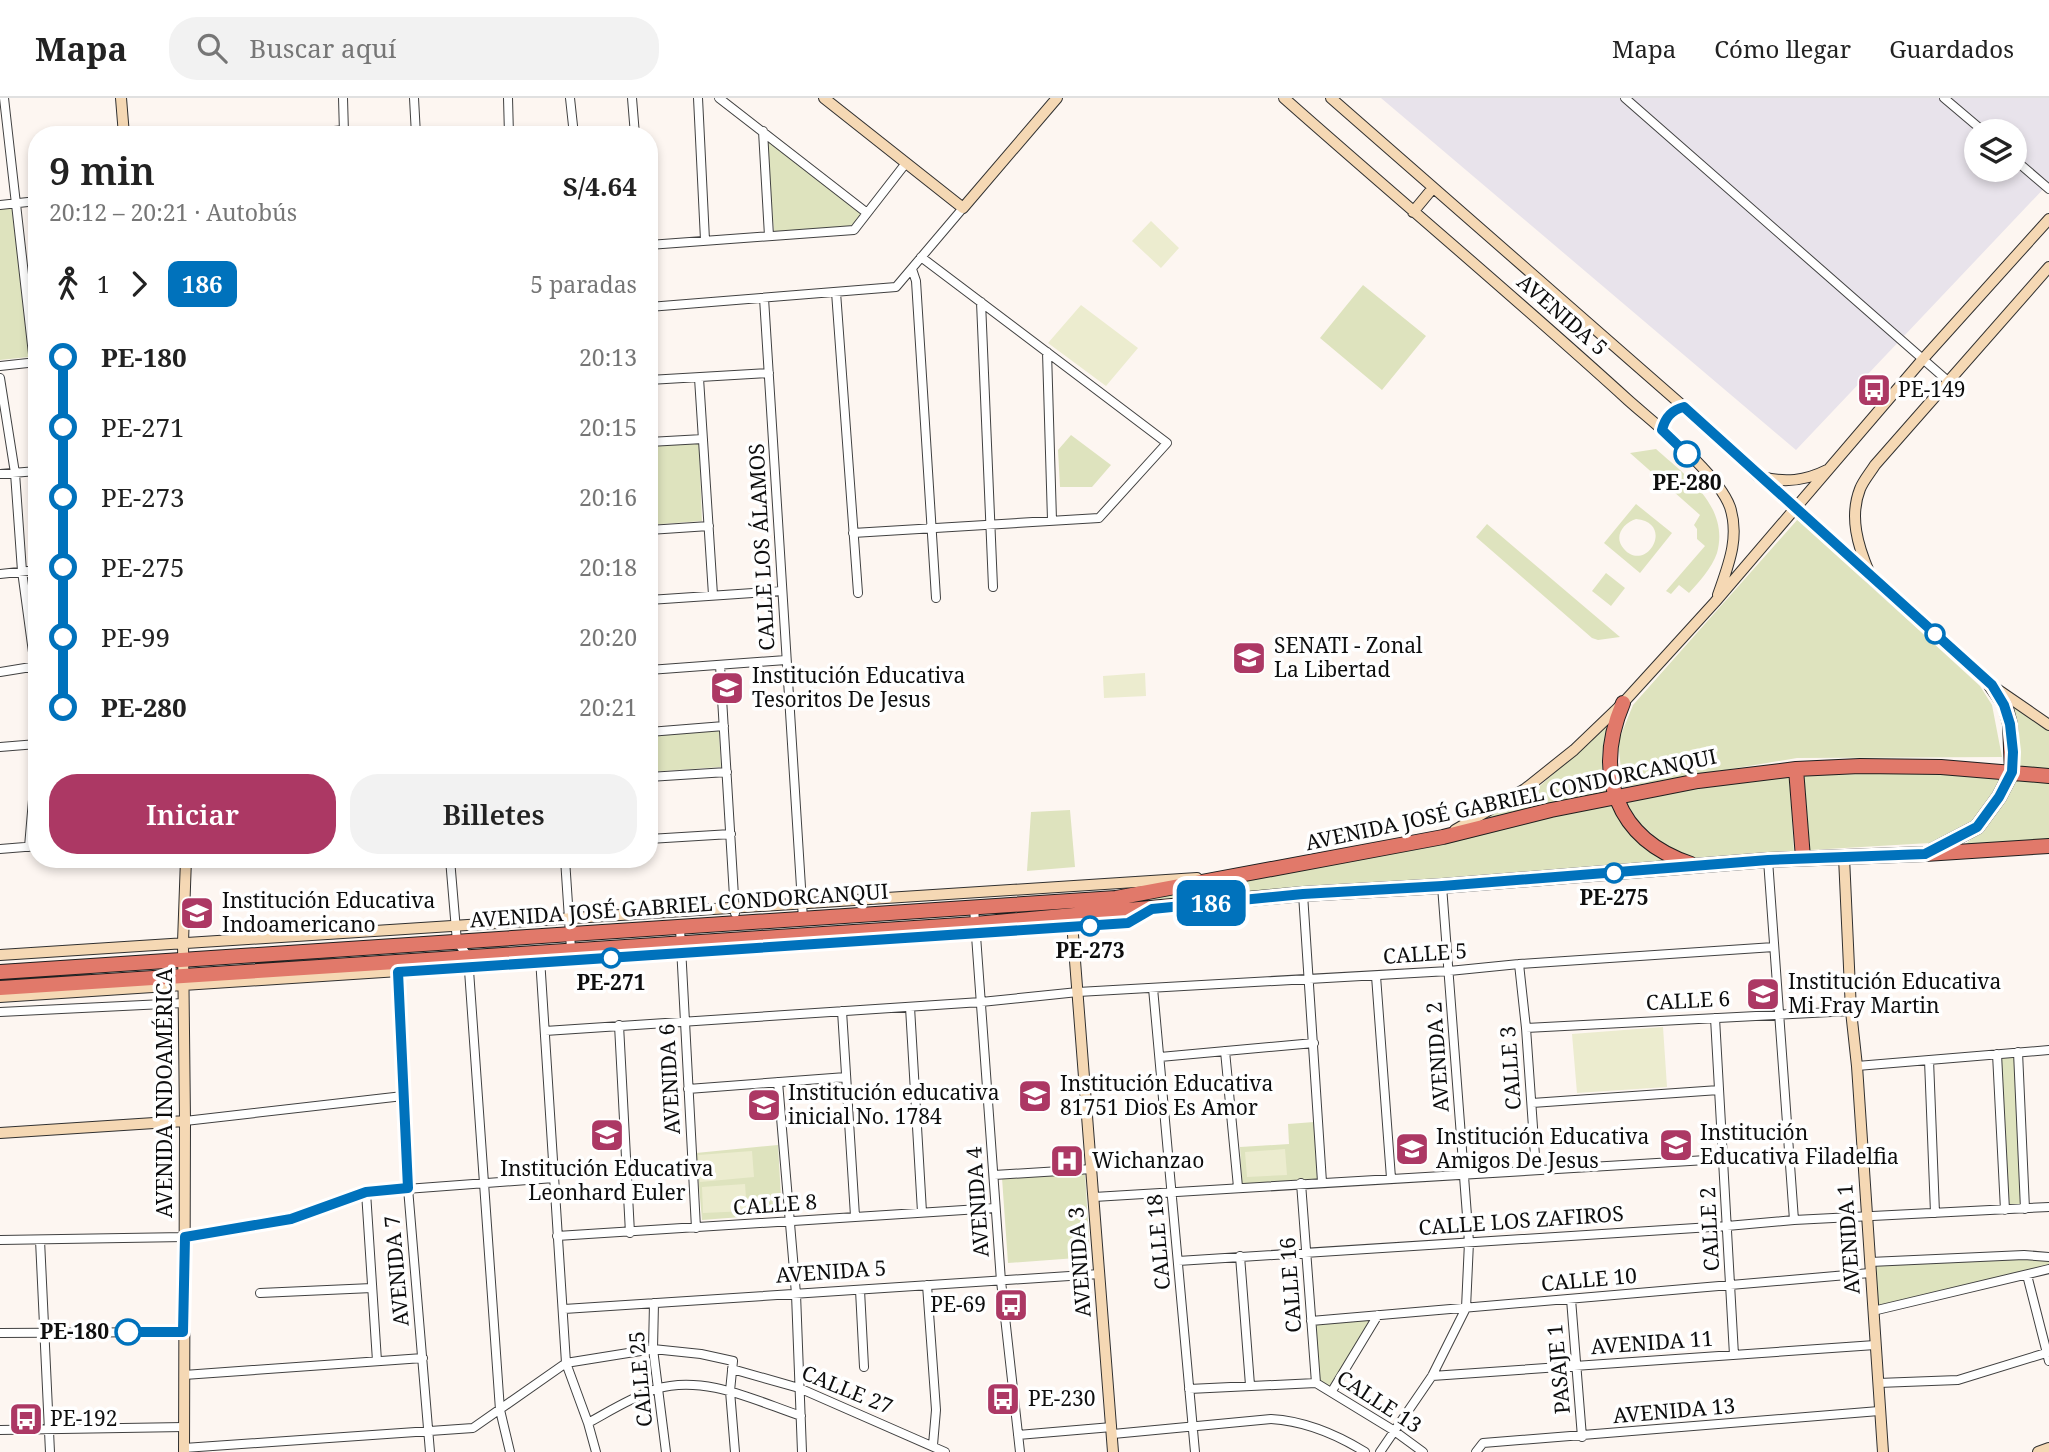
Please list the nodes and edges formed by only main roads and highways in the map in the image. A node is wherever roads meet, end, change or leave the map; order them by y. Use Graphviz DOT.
graph roads {
  1 [pos="1992,685"];
  2 [pos="1623,703"];
  3 [pos="1796,769"];
  4 [pos="2012,772"];
  5 [pos="2049,776"];
  6 [pos="1616,797"];
  7 [pos="2049,846"];
  8 [pos="1925,854"];
  9 [pos="1803,858"];
  10 [pos="1697,866"];
  11 [pos="1072,915"];
  12 [pos="571,942"];
  13 [pos="680,942"];
  14 [pos="0,972"];
  15 [pos="0,988"];
  1 -- 4 [label="highway"];
  2 -- 6 [label="highway"];
  3 -- 4 [label="highway, AVENIDA JOSÉ GABRIEL CONDORCANQUI"];
  3 -- 6 [label="highway, AVENIDA JOSÉ GABRIEL CONDORCANQUI"];
  3 -- 9 [label="highway"];
  4 -- 5 [label="highway, AVENIDA JOSÉ GABRIEL CONDORCANQUI"];
  4 -- 8 [label="highway"];
  6 -- 10 [label="highway"];
  6 -- 11 [label="highway, AVENIDA JOSÉ GABRIEL CONDORCANQUI"];
  7 -- 8 [label="highway, AVENIDA JOSÉ GABRIEL CONDORCANQUI"];
  8 -- 9 [label="highway, AVENIDA JOSÉ GABRIEL CONDORCANQUI"];
  9 -- 10 [label="highway, AVENIDA JOSÉ GABRIEL CONDORCANQUI"];
  10 -- 11 [label="highway, AVENIDA JOSÉ GABRIEL CONDORCANQUI"];
  11 -- 13 [label="highway, AVENIDA JOSÉ GABRIEL CONDORCANQUI"];
  11 -- 13 [label="highway, AVENIDA JOSÉ GABRIEL CONDORCANQUI"];
  12 -- 13 [label="highway, AVENIDA JOSÉ GABRIEL CONDORCANQUI"];
  12 -- 14 [label="highway, AVENIDA JOSÉ GABRIEL CONDORCANQUI"];
  12 -- 15 [label="highway, AVENIDA JOSÉ GABRIEL CONDORCANQUI"];
}
